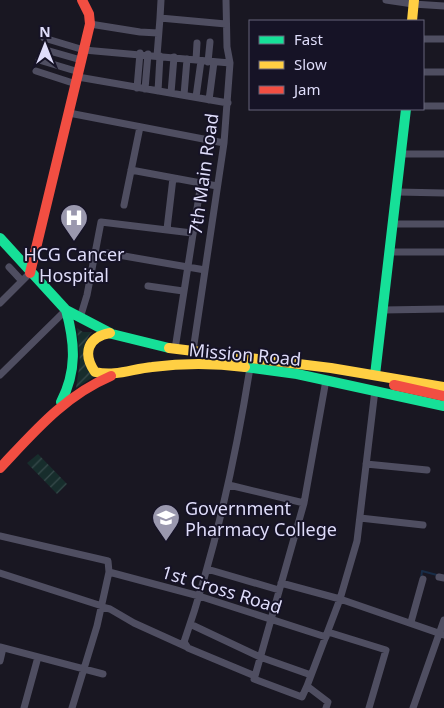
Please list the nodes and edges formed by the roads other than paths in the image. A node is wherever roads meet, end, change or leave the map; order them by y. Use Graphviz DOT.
graph roads {
  1 [pos="82,0"];
  2 [pos="161,0"];
  3 [pos="226,0"];
  4 [pos="386,0"];
  5 [pos="414,2"];
  6 [pos="444,6"];
  7 [pos="160,18"];
  8 [pos="412,20"];
  9 [pos="90,24"];
  10 [pos="226,24"];
  11 [pos="158,33"];
  12 [pos="44,38"];
  13 [pos="424,39"];
  14 [pos="444,39"];
  15 [pos="210,42"];
  16 [pos="197,43"];
  17 [pos="46,50"];
  18 [pos="84,50"];
  19 [pos="140,53"];
  20 [pos="148,54"];
  21 [pos="159,56"];
  22 [pos="174,58"];
  23 [pos="187,59"];
  24 [pos="39,60"];
  25 [pos="81,60"];
  26 [pos="205,61"];
  27 [pos="230,63"];
  28 [pos="36,71"];
  29 [pos="424,72"];
  30 [pos="444,72"];
  31 [pos="78,78"];
  32 [pos="141,88"];
  33 [pos="158,91"];
  34 [pos="171,93"];
  35 [pos="184,95"];
  36 [pos="196,97"];
  37 [pos="209,100"];
  38 [pos="228,103"];
  39 [pos="424,106"];
  40 [pos="444,106"];
  41 [pos="406,110"];
  42 [pos="69,113"];
  43 [pos="140,127"];
  44 [pos="224,143"];
  45 [pos="402,154"];
  46 [pos="444,154"];
  47 [pos="131,170"];
  48 [pos="173,178"];
  49 [pos="201,183"];
  50 [pos="217,186"];
  51 [pos="398,192"];
  52 [pos="444,193"];
  53 [pos="124,205"];
  54 [pos="394,224"];
  55 [pos="444,224"];
  56 [pos="168,229"];
  57 [pos="192,233"];
  58 [pos="0,238"];
  59 [pos="390,252"];
  60 [pos="444,252"];
  61 [pos="107,253"];
  62 [pos="9,267"];
  63 [pos="188,268"];
  64 [pos="205,270"];
  65 [pos="30,273"];
  66 [pos="22,281"];
  67 [pos="148,286"];
  68 [pos="183,291"];
  69 [pos="0,303"];
  70 [pos="444,309"];
  71 [pos="66,310"];
  72 [pos="383,310"];
  73 [pos="80,318"];
  74 [pos="110,333"];
  75 [pos="175,349"];
  76 [pos="193,351"];
  77 [pos="250,368"];
  78 [pos="0,375"];
  79 [pos="111,376"];
  80 [pos="326,380"];
  81 [pos="376,382"];
  82 [pos="444,387"];
  83 [pos="444,396"];
  84 [pos="444,406"];
  85 [pos="58,407"];
  86 [pos="366,464"];
  87 [pos="0,468"];
  88 [pos="427,470"];
  89 [pos="229,485"];
  90 [pos="304,503"];
  91 [pos="360,518"];
  92 [pos="423,526"];
  93 [pos="0,536"];
  94 [pos="207,569"];
  95 [pos="109,572"];
  96 [pos="0,573"];
  97 [pos="423,579"];
  98 [pos="280,586"];
  99 [pos="199,596"];
  100 [pos="340,599"];
  101 [pos="102,606"];
  102 [pos="272,618"];
  103 [pos="444,620"];
  104 [pos="412,622"];
  105 [pos="190,624"];
  106 [pos="327,634"];
  107 [pos="442,634"];
  108 [pos="2,648"];
  109 [pos="188,648"];
  110 [pos="260,656"];
  111 [pos="38,657"];
  112 [pos="0,661"];
  113 [pos="85,668"];
  114 [pos="103,674"];
  115 [pos="311,675"];
  116 [pos="255,676"];
  117 [pos="307,686"];
  118 [pos="24,708"];
  119 [pos="72,708"];
  120 [pos="326,708"];
  121 [pos="369,708"];
  122 [pos="413,708"];
  1 -- 9 [label="main road"];
  2 -- 7 [label="street"];
  3 -- 10 [label="street, 7th Main Road"];
  4 -- 5 [label="street"];
  5 -- 6 [label="street"];
  5 -- 8 [label="main road"];
  7 -- 10 [label="street"];
  7 -- 11 [label="street"];
  9 -- 11 [label="street"];
  9 -- 18 [label="main road"];
  10 -- 27 [label="street, 7th Main Road"];
  11 -- 21 [label="street"];
  12 -- 18 [label="street"];
  13 -- 14 [label="street"];
  15 -- 26 [label="street"];
  16 -- 26 [label="street"];
  17 -- 25 [label="street"];
  18 -- 19 [label="street"];
  18 -- 25 [label="main road"];
  19 -- 20 [label="street"];
  19 -- 32 [label="street"];
  20 -- 21 [label="street"];
  20 -- 32 [label="street"];
  21 -- 22 [label="street"];
  21 -- 33 [label="street"];
  22 -- 23 [label="street"];
  22 -- 34 [label="street"];
  23 -- 26 [label="street"];
  23 -- 35 [label="street"];
  24 -- 31 [label="street"];
  25 -- 31 [label="main road"];
  26 -- 27 [label="street"];
  26 -- 36 [label="street"];
  26 -- 37 [label="street"];
  27 -- 38 [label="street, 7th Main Road"];
  28 -- 31 [label="street"];
  29 -- 30 [label="street"];
  31 -- 32 [label="street"];
  31 -- 42 [label="main road"];
  32 -- 33 [label="street"];
  33 -- 34 [label="street"];
  34 -- 35 [label="street"];
  35 -- 36 [label="street"];
  36 -- 37 [label="street"];
  37 -- 38 [label="street"];
  38 -- 44 [label="street, 7th Main Road"];
  39 -- 40 [label="street"];
  41 -- 45 [label="main road"];
  42 -- 43 [label="street"];
  42 -- 65 [label="main road"];
  43 -- 44 [label="street"];
  43 -- 47 [label="street"];
  44 -- 50 [label="street, 7th Main Road"];
  45 -- 46 [label="street"];
  45 -- 51 [label="main road"];
  47 -- 48 [label="street"];
  47 -- 53 [label="street"];
  48 -- 49 [label="street"];
  48 -- 56 [label="street"];
  49 -- 50 [label="street"];
  49 -- 57 [label="street"];
  50 -- 64 [label="street, 7th Main Road"];
  51 -- 52 [label="street"];
  51 -- 54 [label="main road"];
  54 -- 55 [label="street"];
  54 -- 59 [label="main road"];
  56 -- 57 [label="street"];
  56 -- 73 [label="street"];
  57 -- 63 [label="street"];
  58 -- 65 [label="main road, Mission Road"];
  59 -- 60 [label="street"];
  59 -- 72 [label="main road"];
  61 -- 63 [label="street"];
  62 -- 66 [label="street"];
  63 -- 64 [label="street"];
  63 -- 68 [label="street"];
  64 -- 76 [label="street, 7th Main Road"];
  65 -- 66 [label="street"];
  65 -- 71 [label="main road, Mission Road"];
  66 -- 69 [label="street"];
  67 -- 68 [label="street"];
  68 -- 75 [label="street"];
  70 -- 72 [label="street"];
  71 -- 73 [label="main road, Mission Road"];
  71 -- 78 [label="street"];
  71 -- 85 [label="main road"];
  72 -- 81 [label="main road"];
  73 -- 74 [label="main road, Mission Road"];
  74 -- 75 [label="main road, Mission Road"];
  74 -- 79 [label="main road"];
  75 -- 76 [label="main road, Mission Road"];
  76 -- 81 [label="main road, Mission Road"];
  77 -- 79 [label="main road, Mission Road"];
  77 -- 80 [label="main road, Mission Road"];
  77 -- 89 [label="street"];
  79 -- 85 [label="main road, Mission Road"];
  80 -- 81 [label="main road, Mission Road"];
  80 -- 90 [label="street"];
  81 -- 82 [label="main road, Mission Road"];
  81 -- 83 [label="main road"];
  81 -- 84 [label="main road, Mission Road"];
  81 -- 86 [label="street"];
  85 -- 87 [label="main road"];
  86 -- 88 [label="street"];
  86 -- 91 [label="street"];
  89 -- 90 [label="street"];
  89 -- 94 [label="street"];
  90 -- 98 [label="street"];
  91 -- 92 [label="street"];
  91 -- 100 [label="street"];
  93 -- 95 [label="street"];
  94 -- 98 [label="street"];
  94 -- 99 [label="street"];
  95 -- 99 [label="street, 1st Cross Road"];
  95 -- 101 [label="street"];
  96 -- 101 [label="street"];
  97 -- 104 [label="street"];
  98 -- 100 [label="street"];
  98 -- 102 [label="street"];
  99 -- 102 [label="street, 1st Cross Road"];
  99 -- 105 [label="street"];
  100 -- 104 [label="street"];
  100 -- 106 [label="street"];
  101 -- 109 [label="street"];
  101 -- 113 [label="street"];
  102 -- 106 [label="street, 1st Cross Road"];
  102 -- 110 [label="street"];
  103 -- 107 [label="street"];
  104 -- 107 [label="street"];
  105 -- 109 [label="street"];
  105 -- 110 [label="street"];
  106 -- 115 [label="street"];
  106 -- 121 [label="street, 1st Cross Road"];
  107 -- 122 [label="street"];
  108 -- 111 [label="street"];
  108 -- 112 [label="street"];
  109 -- 116 [label="street"];
  110 -- 115 [label="street"];
  110 -- 116 [label="street"];
  111 -- 113 [label="street"];
  111 -- 118 [label="street"];
  113 -- 114 [label="street"];
  113 -- 119 [label="street"];
  115 -- 117 [label="street"];
  116 -- 117 [label="street"];
  117 -- 120 [label="street"];
}
